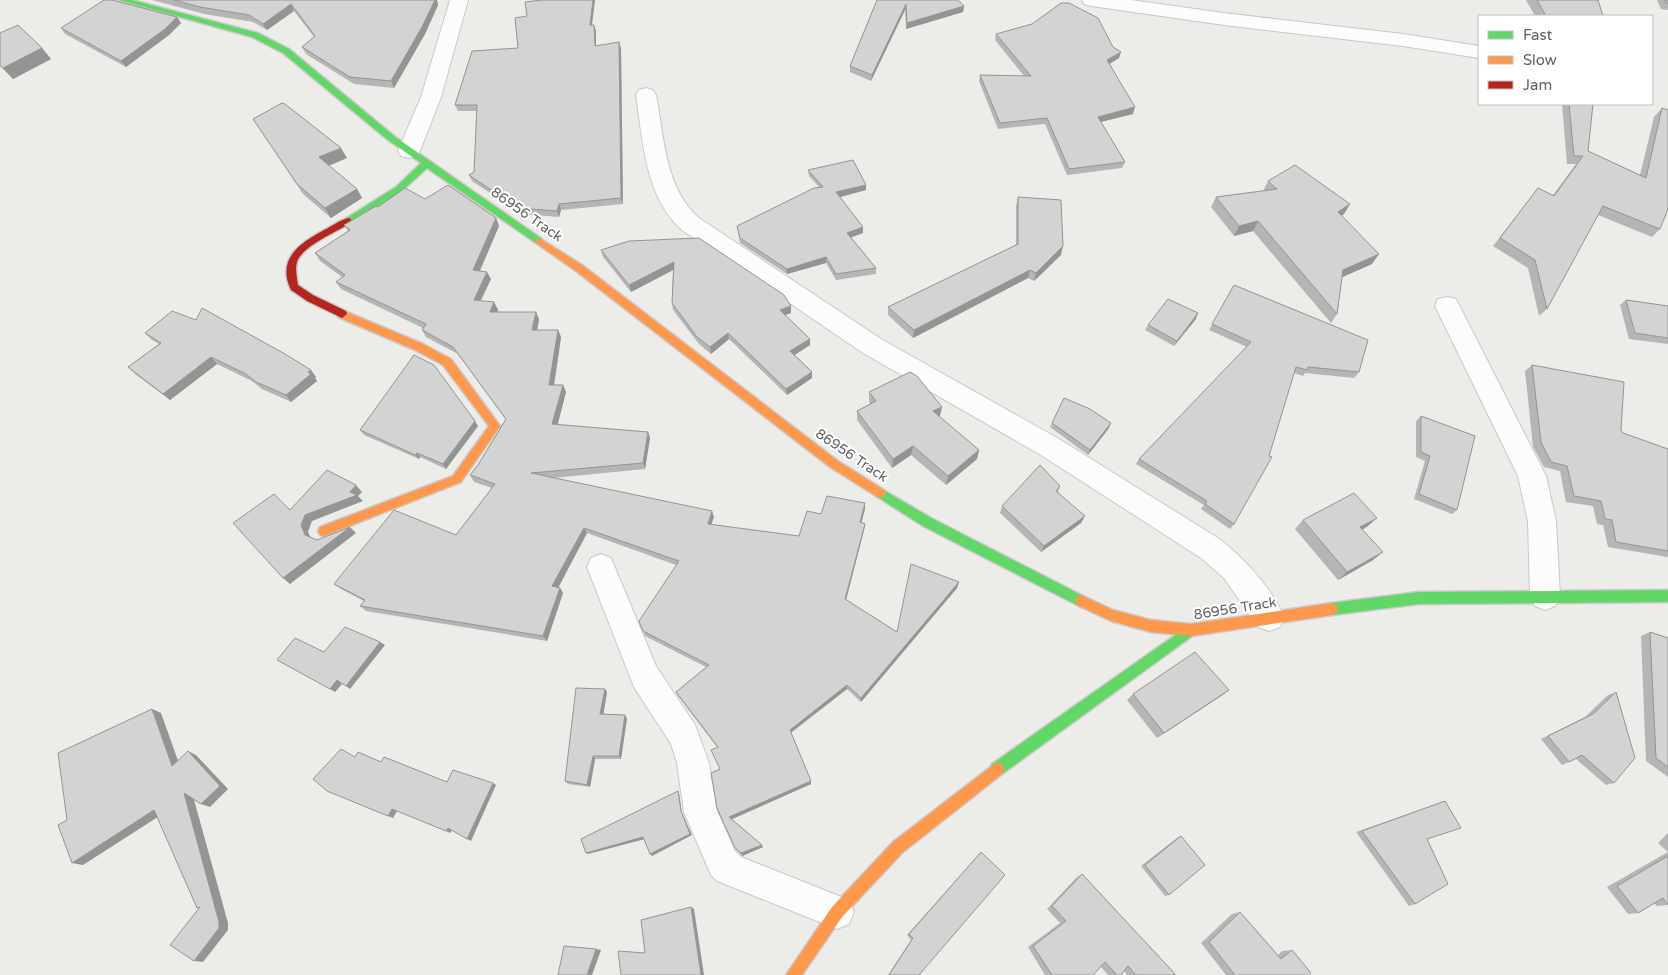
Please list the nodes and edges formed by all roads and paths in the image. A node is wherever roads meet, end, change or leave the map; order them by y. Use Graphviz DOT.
graph roads {
  1 [pos="124,0"];
  2 [pos="459,0"];
  3 [pos="1091,0"];
  4 [pos="1478,52"];
  5 [pos="646,95"];
  6 [pos="409,151"];
  7 [pos="427,163"];
  8 [pos="1447,306"];
  9 [pos="324,531"];
  10 [pos="600,567"];
  11 [pos="1544,596"];
  12 [pos="1668,596"];
  13 [pos="1269,617"];
  14 [pos="1191,630"];
  15 [pos="837,912"];
  16 [pos="793,975"];
  1 -- 6 [label="street, 86956 Track"];
  2 -- 6 [label="street"];
  3 -- 4 [label="street"];
  5 -- 13 [label="street"];
  6 -- 7 [label="street, 86956 Track"];
  7 -- 9 [label="street"];
  7 -- 14 [label="street, 86956 Track"];
  8 -- 11 [label="street"];
  10 -- 15 [label="street"];
  11 -- 12 [label="street, 86956 Track"];
  11 -- 13 [label="street, 86956 Track"];
  13 -- 14 [label="street, 86956 Track"];
  14 -- 15 [label="street"];
  15 -- 16 [label="street"];
}
